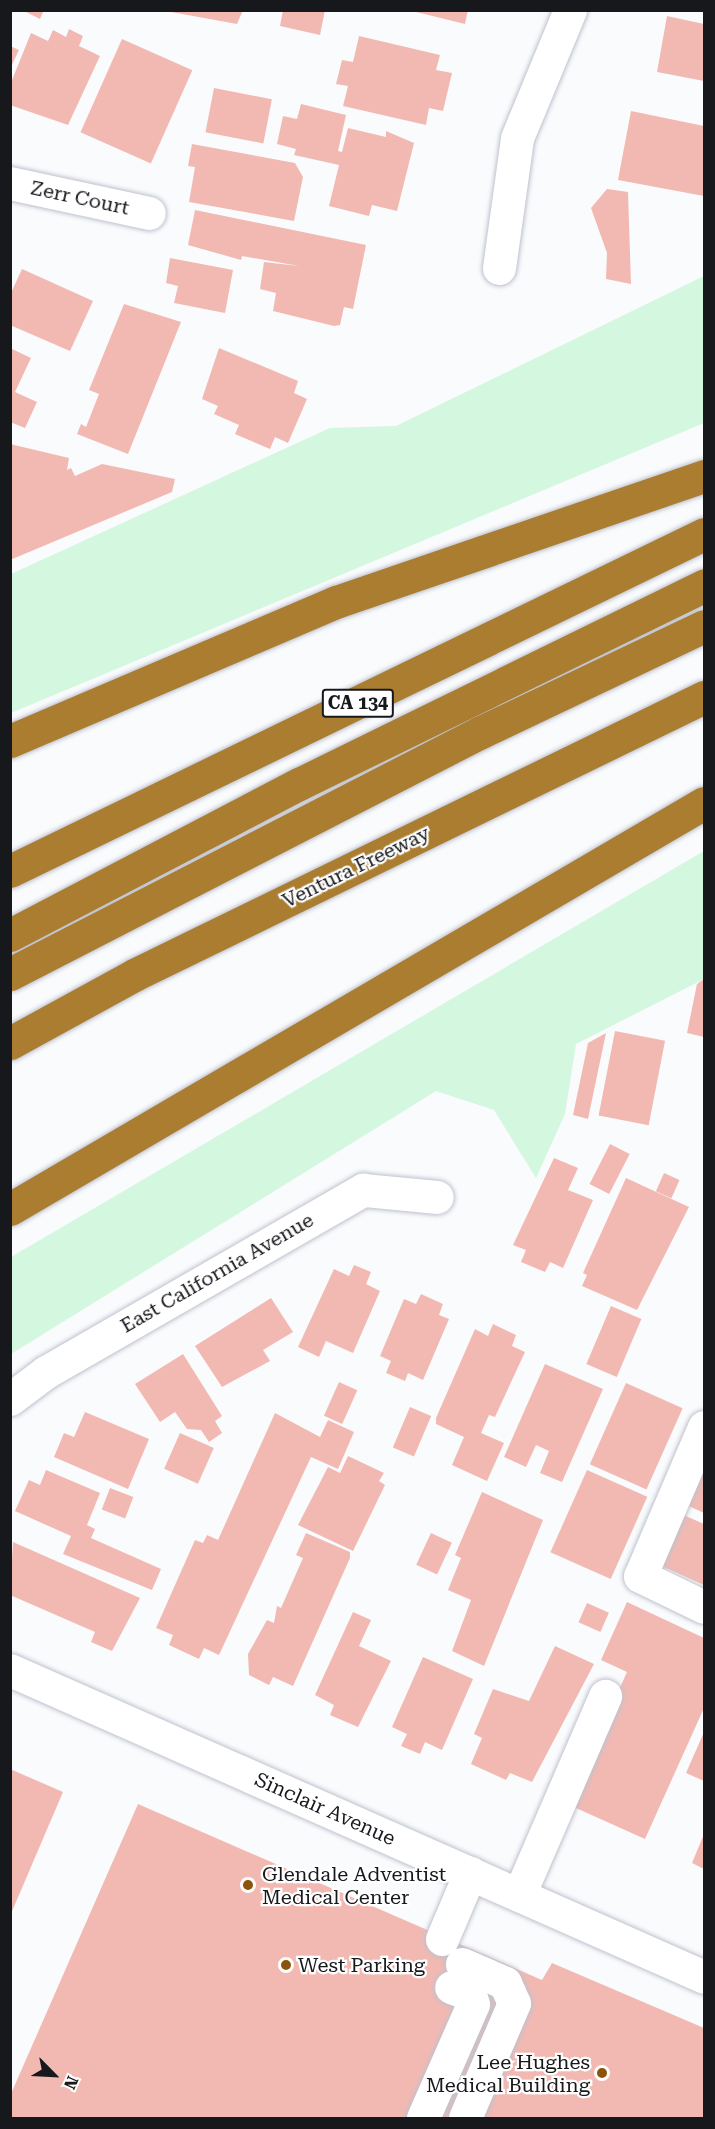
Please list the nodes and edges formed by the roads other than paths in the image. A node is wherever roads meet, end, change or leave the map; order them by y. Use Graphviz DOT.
graph roads {
  1 [pos="570,10"];
  2 [pos="10,183"];
  3 [pos="149,213"];
  4 [pos="499,268"];
  5 [pos="705,476"];
  6 [pos="705,534"];
  7 [pos="705,586"];
  8 [pos="705,626"];
  9 [pos="705,697"];
  10 [pos="10,741"];
  11 [pos="705,803"];
  12 [pos="10,871"];
  13 [pos="10,935"];
  14 [pos="10,974"];
  15 [pos="134,975"];
  16 [pos="10,1043"];
  17 [pos="10,1053"];
  18 [pos="437,1197"];
  19 [pos="10,1209"];
  20 [pos="10,1399"];
  21 [pos="705,1427"];
  22 [pos="705,1607"];
  23 [pos="10,1670"];
  24 [pos="605,1696"];
  25 [pos="470,1873"];
  26 [pos="519,1895"];
  27 [pos="452,1963"];
  28 [pos="705,1977"];
  29 [pos="423,2118"];
  30 [pos="465,2118"];
  1 -- 4 [label="street"];
  2 -- 3 [label="street, Zerr Court"];
  5 -- 10 [label="highway"];
  6 -- 12 [label="highway, CA 134"];
  7 -- 13 [label="highway"];
  8 -- 14 [label="highway"];
  9 -- 15 [label="highway, Ventura Freeway"];
  11 -- 19 [label="highway"];
  15 -- 16 [label="highway, Ventura Freeway"];
  15 -- 17 [label="highway"];
  18 -- 20 [label="street, East California Avenue"];
  21 -- 22 [label="street"];
  23 -- 25 [label="street, Sinclair Avenue"];
  24 -- 26 [label="street"];
  25 -- 26 [label="street, Sinclair Avenue"];
  25 -- 27 [label="street"];
  26 -- 28 [label="street, Sinclair Avenue"];
  27 -- 29 [label="street"];
  27 -- 30 [label="street"];
}
